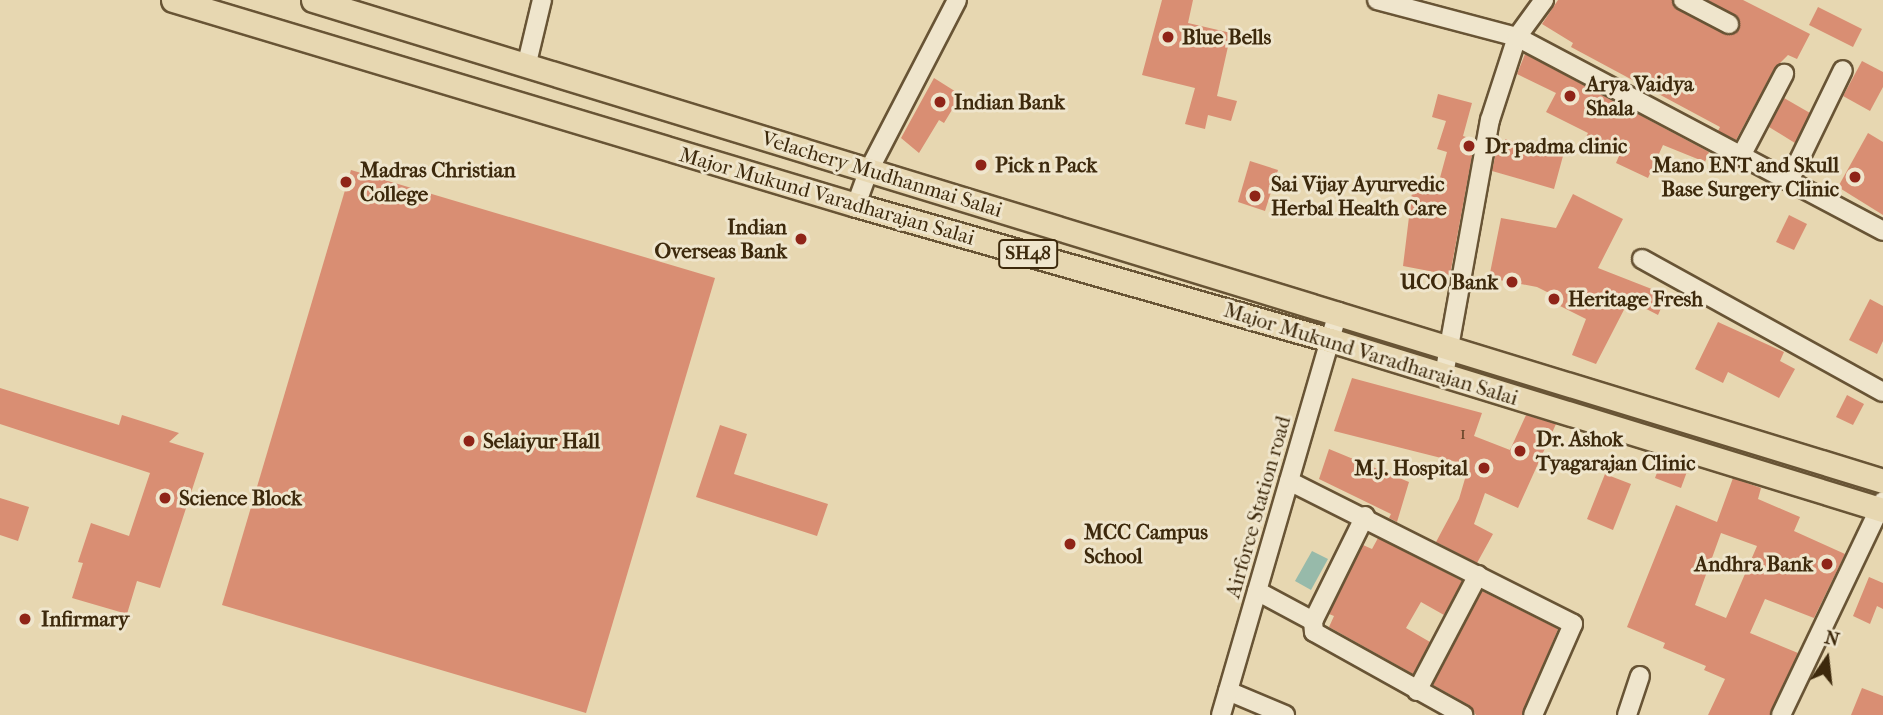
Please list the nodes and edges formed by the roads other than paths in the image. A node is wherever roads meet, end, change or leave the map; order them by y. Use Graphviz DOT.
graph roads {
  1 [pos="173,0"];
  2 [pos="313,0"];
  3 [pos="542,0"];
  4 [pos="957,0"];
  5 [pos="1380,0"];
  6 [pos="1544,0"];
  7 [pos="1684,0"];
  8 [pos="1729,24"];
  9 [pos="1517,37"];
  10 [pos="526,66"];
  11 [pos="1843,70"];
  12 [pos="1784,74"];
  13 [pos="1741,156"];
  14 [pos="869,170"];
  15 [pos="1789,181"];
  16 [pos="856,205"];
  17 [pos="1883,231"];
  18 [pos="1642,258"];
  19 [pos="1338,312"];
  20 [pos="1330,340"];
  21 [pos="1451,348"];
  22 [pos="1444,375"];
  23 [pos="1883,392"];
  24 [pos="1289,481"];
  25 [pos="1883,481"];
  26 [pos="1882,507"];
  27 [pos="1365,516"];
  28 [pos="1478,575"];
  29 [pos="1257,591"];
  30 [pos="1313,621"];
  31 [pos="1640,676"];
  32 [pos="1227,691"];
  33 [pos="1417,691"];
  34 [pos="1221,715"];
  35 [pos="1285,715"];
  36 [pos="1463,715"];
  37 [pos="1533,715"];
  38 [pos="1627,715"];
  39 [pos="1782,715"];
  1 -- 16 [label="main road, Major Mukund Varadharajan Salai / SH48"];
  2 -- 10 [label="main road, Velachery Mudhanmai Salai / SH48"];
  3 -- 10 [label="street"];
  4 -- 14 [label="street"];
  5 -- 9 [label="street"];
  6 -- 9 [label="street"];
  7 -- 8 [label="street"];
  9 -- 13 [label="street"];
  9 -- 21 [label="street"];
  10 -- 14 [label="main road, Velachery Mudhanmai Salai / SH48"];
  11 -- 15 [label="street"];
  12 -- 13 [label="street"];
  13 -- 15 [label="street"];
  14 -- 16 [label="street"];
  14 -- 19 [label="main road, Velachery Mudhanmai Salai / SH48"];
  15 -- 17 [label="street"];
  16 -- 20 [label="main road, Major Mukund Varadharajan Salai / SH48"];
  18 -- 23 [label="street"];
  19 -- 20 [label="street, Airforce Station road"];
  19 -- 21 [label="main road, Velachery Mudhanmai Salai / SH48"];
  20 -- 22 [label="main road, Major Mukund Varadharajan Salai / SH48"];
  20 -- 24 [label="street, Airforce Station road"];
  21 -- 22 [label="street"];
  21 -- 25 [label="main road, Major Mukund Varadharajan Salai / SH48"];
  22 -- 26 [label="main road, Major Mukund Varadharajan Salai / SH48"];
  24 -- 27 [label="street"];
  24 -- 29 [label="street, Airforce Station road"];
  26 -- 39 [label="street"];
  27 -- 28 [label="street"];
  27 -- 30 [label="street"];
  28 -- 33 [label="street"];
  28 -- 37 [label="street"];
  29 -- 30 [label="street"];
  29 -- 32 [label="street, Airforce Station road"];
  30 -- 33 [label="street"];
  31 -- 38 [label="street"];
  32 -- 34 [label="street, Airforce Station road"];
  32 -- 35 [label="street"];
  33 -- 36 [label="street"];
}
